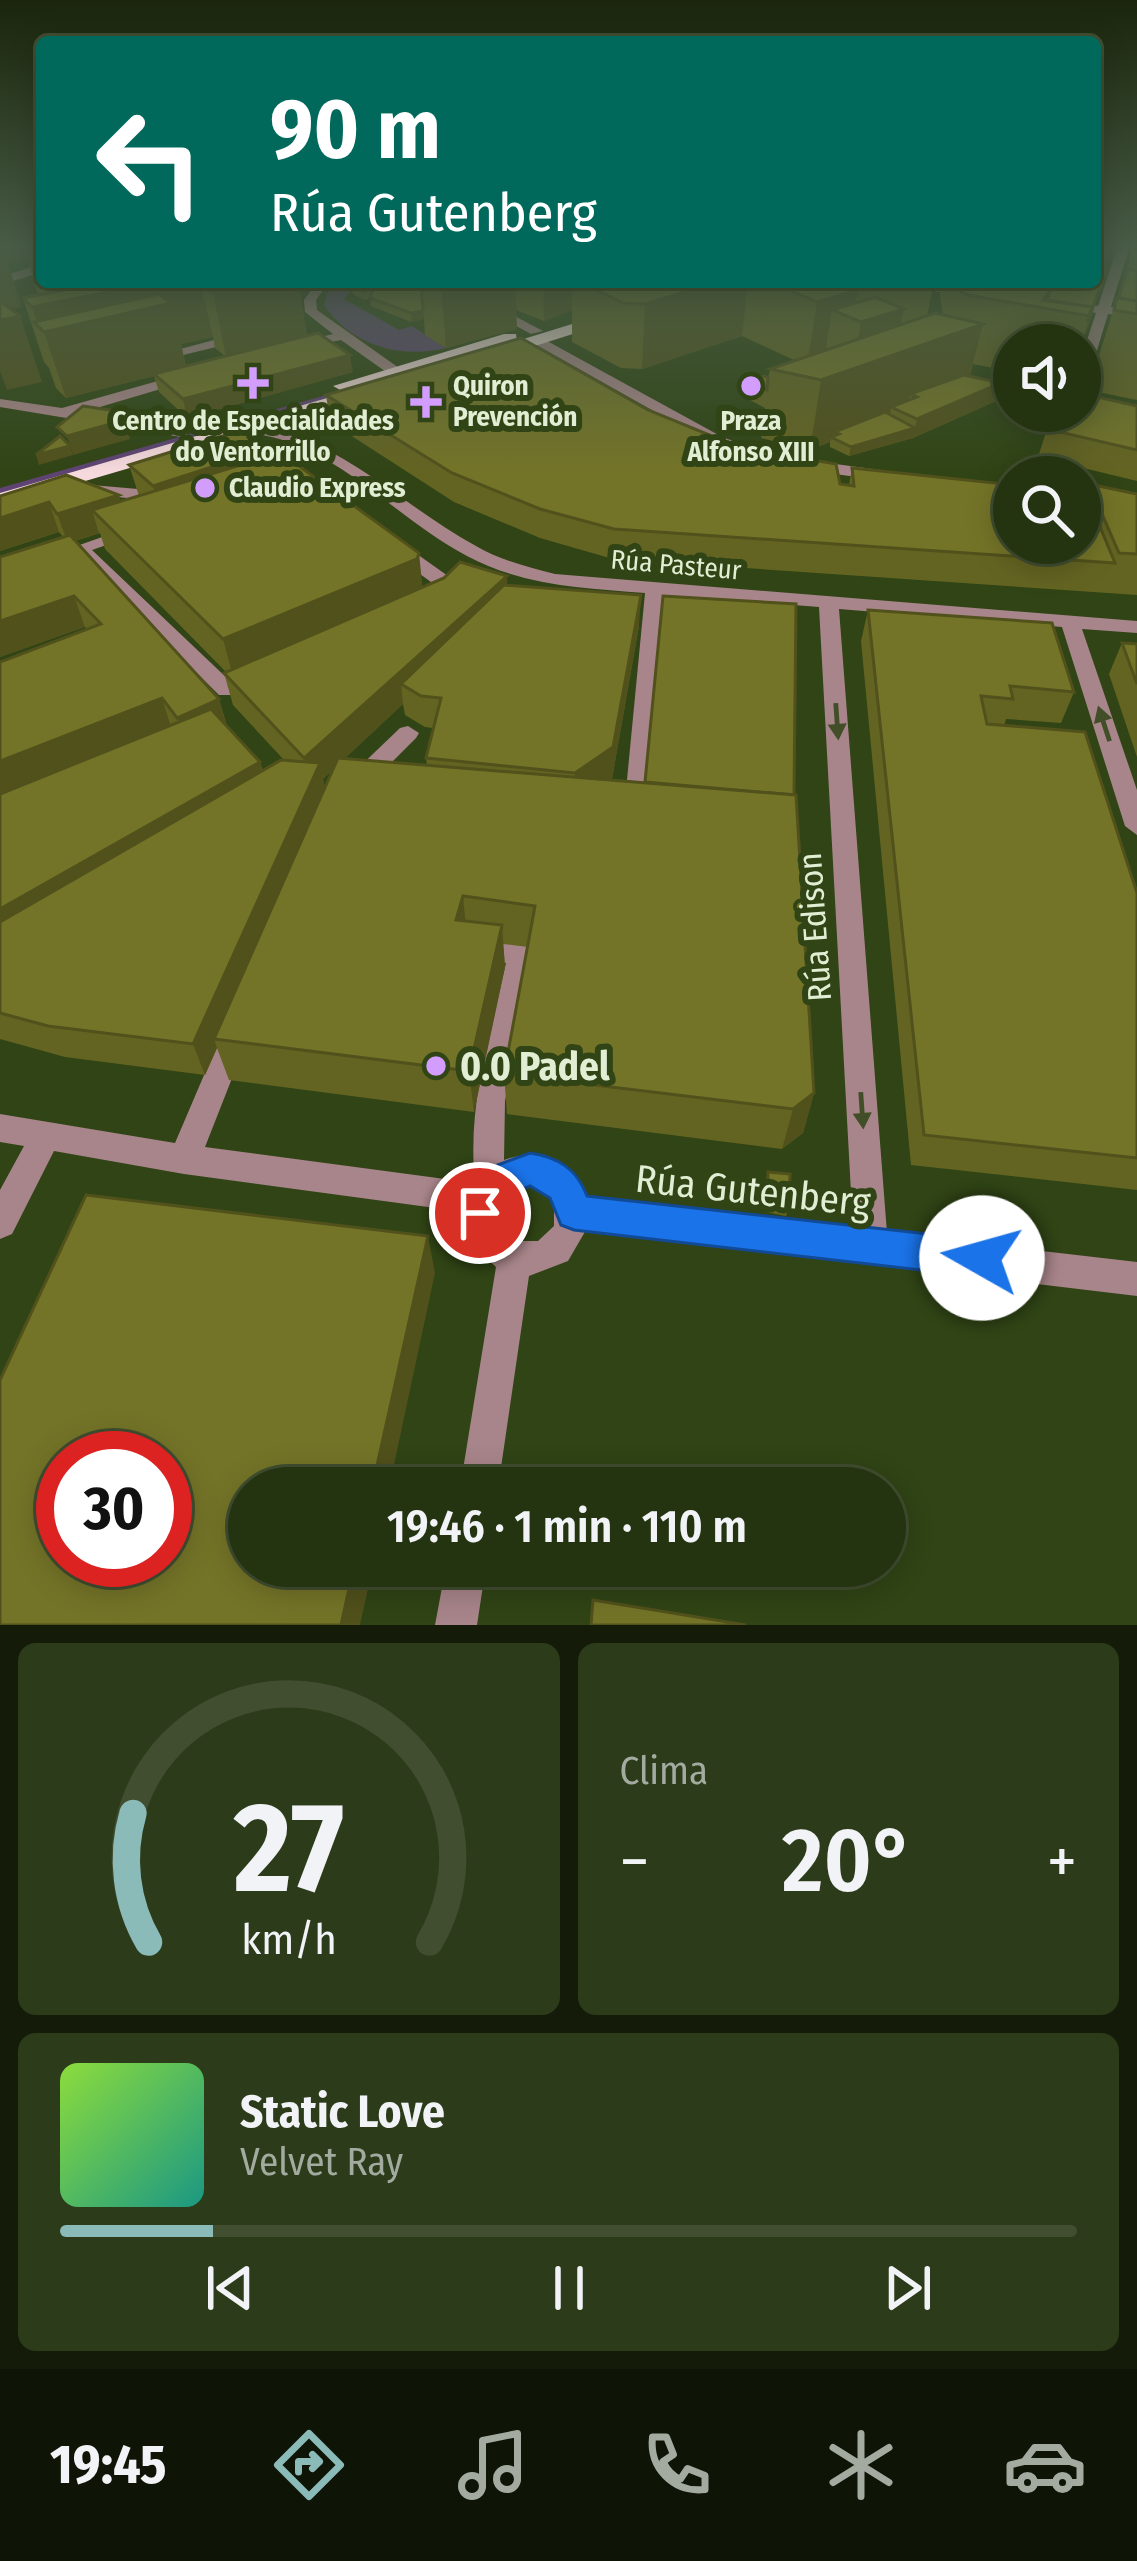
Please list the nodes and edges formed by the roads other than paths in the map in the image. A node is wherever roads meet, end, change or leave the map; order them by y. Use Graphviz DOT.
graph roads {
  1 [pos="322,321"];
  2 [pos="511,321"];
  3 [pos="571,321"];
  4 [pos="593,321"];
  5 [pos="266,330"];
  6 [pos="562,332"];
  7 [pos="537,335"];
  8 [pos="341,336"];
  9 [pos="178,352"];
  10 [pos="280,352"];
  11 [pos="489,354"];
  12 [pos="371,355"];
  13 [pos="562,356"];
  14 [pos="435,359"];
  15 [pos="137,362"];
  16 [pos="394,371"];
  17 [pos="993,379"];
  18 [pos="342,386"];
  19 [pos="993,386"];
  20 [pos="370,392"];
  21 [pos="0,403"];
  22 [pos="327,406"];
  23 [pos="62,412"];
  24 [pos="250,428"];
  25 [pos="692,428"];
  26 [pos="181,432"];
  27 [pos="677,442"];
  28 [pos="315,446"];
  29 [pos="752,453"];
  30 [pos="276,460"];
  31 [pos="729,463"];
  32 [pos="908,478"];
  33 [pos="60,483"];
  34 [pos="0,484"];
  35 [pos="138,494"];
  36 [pos="0,500"];
  37 [pos="489,560"];
  38 [pos="441,580"];
  39 [pos="655,592"];
  40 [pos="830,604"];
  41 [pos="1070,622"];
  42 [pos="1137,627"];
  43 [pos="408,734"];
  44 [pos="393,794"];
  45 [pos="614,812"];
  46 [pos="1137,826"];
  47 [pos="473,950"];
  48 [pos="248,1004"];
  49 [pos="0,1128"];
  50 [pos="44,1139"];
  51 [pos="184,1159"];
  52 [pos="487,1191"];
  53 [pos="574,1213"];
  54 [pos="0,1223"];
  55 [pos="871,1245"];
  56 [pos="515,1257"];
  57 [pos="1137,1279"];
  58 [pos="482,1467"];
  59 [pos="462,1587"];
  60 [pos="456,1625"];
  1 -- 8 [label="street"];
  2 -- 7 [label="street"];
  3 -- 7 [label="main road"];
  4 -- 6 [label="main road"];
  5 -- 9 [label="street"];
  6 -- 7 [label="main road"];
  6 -- 13 [label="street"];
  7 -- 11 [label="main road"];
  7 -- 13 [label="street"];
  7 -- 14 [label="main road"];
  8 -- 10 [label="street"];
  8 -- 12 [label="street"];
  9 -- 15 [label="street"];
  9 -- 23 [label="street"];
  11 -- 13 [label="street"];
  11 -- 20 [label="main road"];
  12 -- 14 [label="street"];
  12 -- 16 [label="street"];
  12 -- 18 [label="street"];
  13 -- 25 [label="street"];
  14 -- 16 [label="main road"];
  16 -- 18 [label="main road"];
  16 -- 20 [label="main road"];
  17 -- 19 [label="main road"];
  18 -- 26 [label="main road"];
  20 -- 22 [label="main road"];
  21 -- 23 [label="street"];
  22 -- 24 [label="main road"];
  22 -- 28 [label="street"];
  23 -- 26 [label="street"];
  24 -- 28 [label="street, Rúa Pasteur"];
  24 -- 33 [label="main road"];
  25 -- 27 [label="street"];
  25 -- 29 [label="street"];
  26 -- 34 [label="main road"];
  28 -- 30 [label="street"];
  28 -- 37 [label="street, Rúa Pasteur"];
  29 -- 31 [label="street"];
  29 -- 32 [label="street"];
  33 -- 35 [label="street"];
  33 -- 36 [label="main road"];
  37 -- 38 [label="street"];
  37 -- 39 [label="street, Rúa Pasteur"];
  38 -- 38 [label="street"];
  39 -- 40 [label="street, Rúa Pasteur"];
  39 -- 45 [label="street"];
  40 -- 41 [label="street, Rúa Pasteur"];
  40 -- 55 [label="street, Rúa Edison, one-way"];
  41 -- 42 [label="street, Rúa Pasteur"];
  46 -- 41 [label="street, one-way"];
  43 -- 44 [label="street"];
  47 -- 52 [label="street"];
  48 -- 51 [label="street"];
  49 -- 50 [label="street"];
  50 -- 51 [label="street"];
  50 -- 54 [label="street"];
  51 -- 52 [label="street"];
  52 -- 53 [label="street"];
  52 -- 56 [label="street"];
  53 -- 55 [label="street, Rúa Gutenberg"];
  53 -- 56 [label="street"];
  55 -- 57 [label="street, Rúa Gutenberg"];
  56 -- 58 [label="street"];
  59 -- 60 [label="street"];
}
